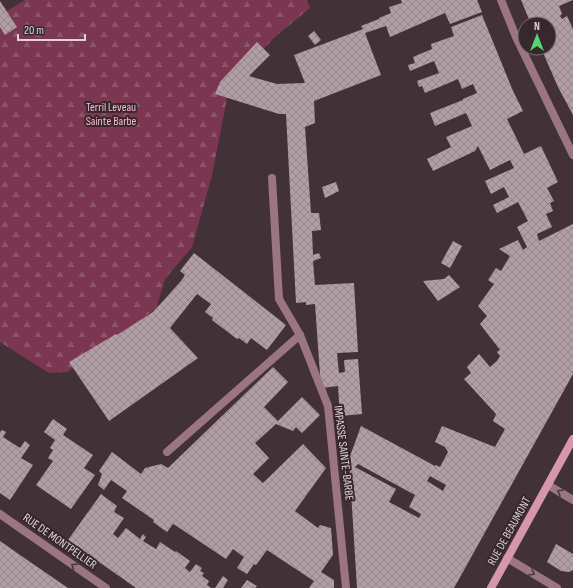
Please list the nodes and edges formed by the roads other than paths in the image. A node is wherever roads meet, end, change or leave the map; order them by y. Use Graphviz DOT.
graph roads {
  1 [pos="501,0"];
  2 [pos="573,155"];
  3 [pos="272,178"];
  4 [pos="300,335"];
  5 [pos="573,439"];
  6 [pos="167,452"];
  7 [pos="548,485"];
  8 [pos="573,500"];
  9 [pos="0,514"];
  10 [pos="507,558"];
  11 [pos="106,588"];
  12 [pos="346,588"];
  13 [pos="491,588"];
  14 [pos="557,588"];
  1 -- 2 [label="street"];
  3 -- 4 [label="street, IMPASSE SAINTE-BARBE"];
  4 -- 6 [label="street"];
  4 -- 12 [label="street, IMPASSE SAINTE-BARBE"];
  5 -- 7 [label="main road, RUE DE BEAUMONT"];
  8 -- 7 [label="street, one-way"];
  7 -- 10 [label="main road, RUE DE BEAUMONT"];
  11 -- 9 [label="street, RUE DE MONTPELLIER, one-way"];
  10 -- 13 [label="main road, RUE DE BEAUMONT"];
  10 -- 14 [label="street, one-way"];
}
